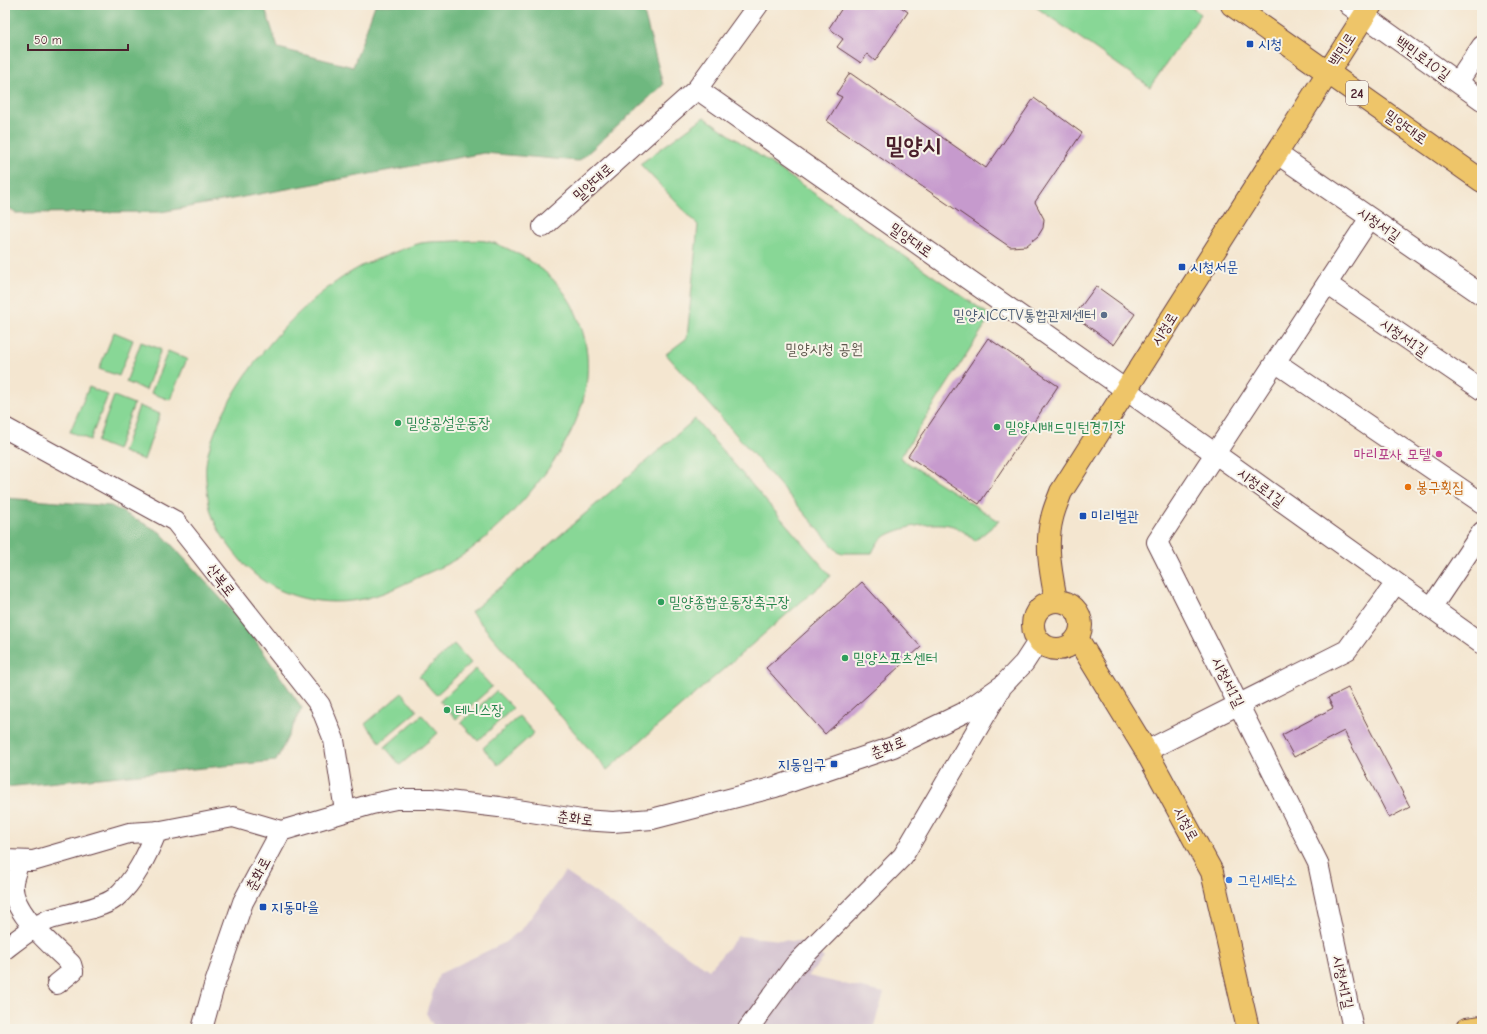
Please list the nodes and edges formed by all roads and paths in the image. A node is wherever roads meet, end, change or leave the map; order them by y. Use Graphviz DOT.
graph roads {
  1 [pos="758,5"];
  2 [pos="1232,5"];
  3 [pos="1361,8"];
  4 [pos="1482,46"];
  5 [pos="1327,72"];
  6 [pos="1458,82"];
  7 [pos="697,89"];
  8 [pos="1482,100"];
  9 [pos="1276,153"];
  10 [pos="1482,180"];
  11 [pos="1370,218"];
  12 [pos="544,227"];
  13 [pos="1327,284"];
  14 [pos="1482,295"];
  15 [pos="1275,362"];
  16 [pos="1126,390"];
  17 [pos="1482,390"];
  18 [pos="5,428"];
  19 [pos="1215,454"];
  20 [pos="1482,503"];
  21 [pos="1482,532"];
  22 [pos="1396,583"];
  23 [pos="1056,600"];
  24 [pos="1431,608"];
  25 [pos="1077,638"];
  26 [pos="1039,640"];
  27 [pos="1482,644"];
  28 [pos="1003,685"];
  29 [pos="1239,705"];
  30 [pos="1146,751"];
  31 [pos="345,811"];
  32 [pos="157,831"];
  33 [pos="281,831"];
  34 [pos="12,861"];
  35 [pos="35,928"];
  36 [pos="5,949"];
  37 [pos="57,984"];
  38 [pos="1482,1027"];
  39 [pos="202,1029"];
  40 [pos="748,1029"];
  41 [pos="1248,1029"];
  42 [pos="1353,1029"];
  43 [pos="1467,1029"];
  1 -- 7 [label="street, 밀양대로"];
  2 -- 5 [label="main road, 밀양대로 / 24"];
  3 -- 5 [label="main road, 백민로"];
  3 -- 6 [label="street, 백민로10길"];
  4 -- 6 [label="street"];
  5 -- 9 [label="main road, 시청로"];
  5 -- 10 [label="main road, 밀양대로 / 24"];
  6 -- 8 [label="street, 백민로10길"];
  7 -- 12 [label="street, 밀양대로"];
  7 -- 16 [label="street, 밀양대로"];
  9 -- 11 [label="street, 시청서길"];
  9 -- 16 [label="main road, 시청로"];
  11 -- 13 [label="street, 시청서1길"];
  11 -- 14 [label="street, 시청서길"];
  13 -- 15 [label="street, 시청서1길"];
  13 -- 17 [label="street, 시청서1길"];
  15 -- 19 [label="street, 시청서1길"];
  15 -- 20 [label="street"];
  16 -- 19 [label="street, 시청로1길"];
  16 -- 23 [label="main road, 시청로"];
  18 -- 31 [label="street, 산복로"];
  19 -- 22 [label="street, 시청로1길"];
  19 -- 29 [label="street, 시청서1길"];
  21 -- 24 [label="street"];
  22 -- 24 [label="street, 시청로1길"];
  22 -- 29 [label="street"];
  23 -- 25 [label="main road"];
  23 -- 26 [label="main road"];
  24 -- 27 [label="street, 시청로1길"];
  25 -- 26 [label="main road"];
  25 -- 30 [label="main road, 시청로"];
  26 -- 28 [label="street, 춘화로"];
  28 -- 31 [label="street, 춘화로"];
  28 -- 40 [label="street"];
  29 -- 30 [label="street"];
  29 -- 42 [label="street, 시청서1길"];
  30 -- 41 [label="main road, 시청로"];
  31 -- 33 [label="street, 춘화로"];
  32 -- 33 [label="street"];
  32 -- 34 [label="street"];
  32 -- 35 [label="street"];
  33 -- 39 [label="street, 춘화로"];
  34 -- 35 [label="street"];
  35 -- 36 [label="street"];
  35 -- 37 [label="street"];
  38 -- 43 [label="main road"];
}
